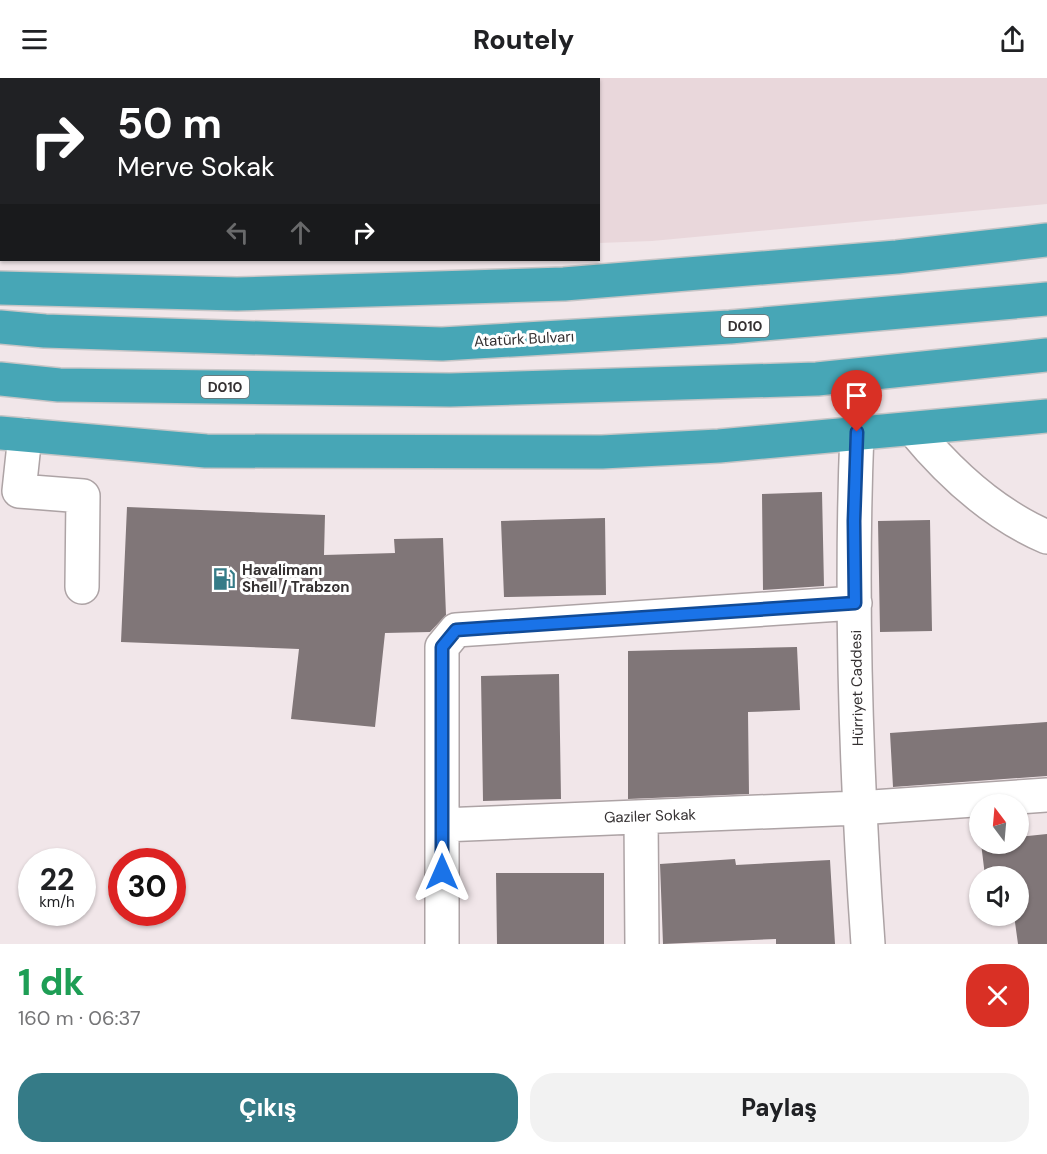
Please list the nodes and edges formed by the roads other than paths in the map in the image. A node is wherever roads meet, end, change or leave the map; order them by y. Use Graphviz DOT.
graph roads {
  1 [pos="1047,240"];
  2 [pos="0,288"];
  3 [pos="1047,299"];
  4 [pos="0,327"];
  5 [pos="1047,355"];
  6 [pos="0,379"];
  7 [pos="1047,416"];
  8 [pos="913,429"];
  9 [pos="857,432"];
  10 [pos="12,434"];
  11 [pos="1047,537"];
  12 [pos="82,587"];
  13 [pos="855,603"];
  14 [pos="1047,795"];
  15 [pos="858,808"];
  16 [pos="641,817"];
  17 [pos="442,825"];
  18 [pos="442,944"];
  19 [pos="642,944"];
  20 [pos="868,944"];
  1 -- 2 [label="highway"];
  3 -- 4 [label="highway, Atatürk Bulvarı / D010"];
  5 -- 6 [label="highway, D010"];
  7 -- 8 [label="highway"];
  8 -- 9 [label="highway"];
  8 -- 11 [label="street"];
  9 -- 10 [label="highway"];
  9 -- 13 [label="street, Hürriyet Caddesi"];
  10 -- 12 [label="street"];
  13 -- 15 [label="street, Hürriyet Caddesi"];
  13 -- 17 [label="street"];
  14 -- 15 [label="street, Gaziler Sokak"];
  15 -- 16 [label="street, Gaziler Sokak"];
  15 -- 20 [label="street, Hürriyet Caddesi"];
  16 -- 17 [label="street, Gaziler Sokak"];
  16 -- 19 [label="street"];
  17 -- 18 [label="street"];
}
